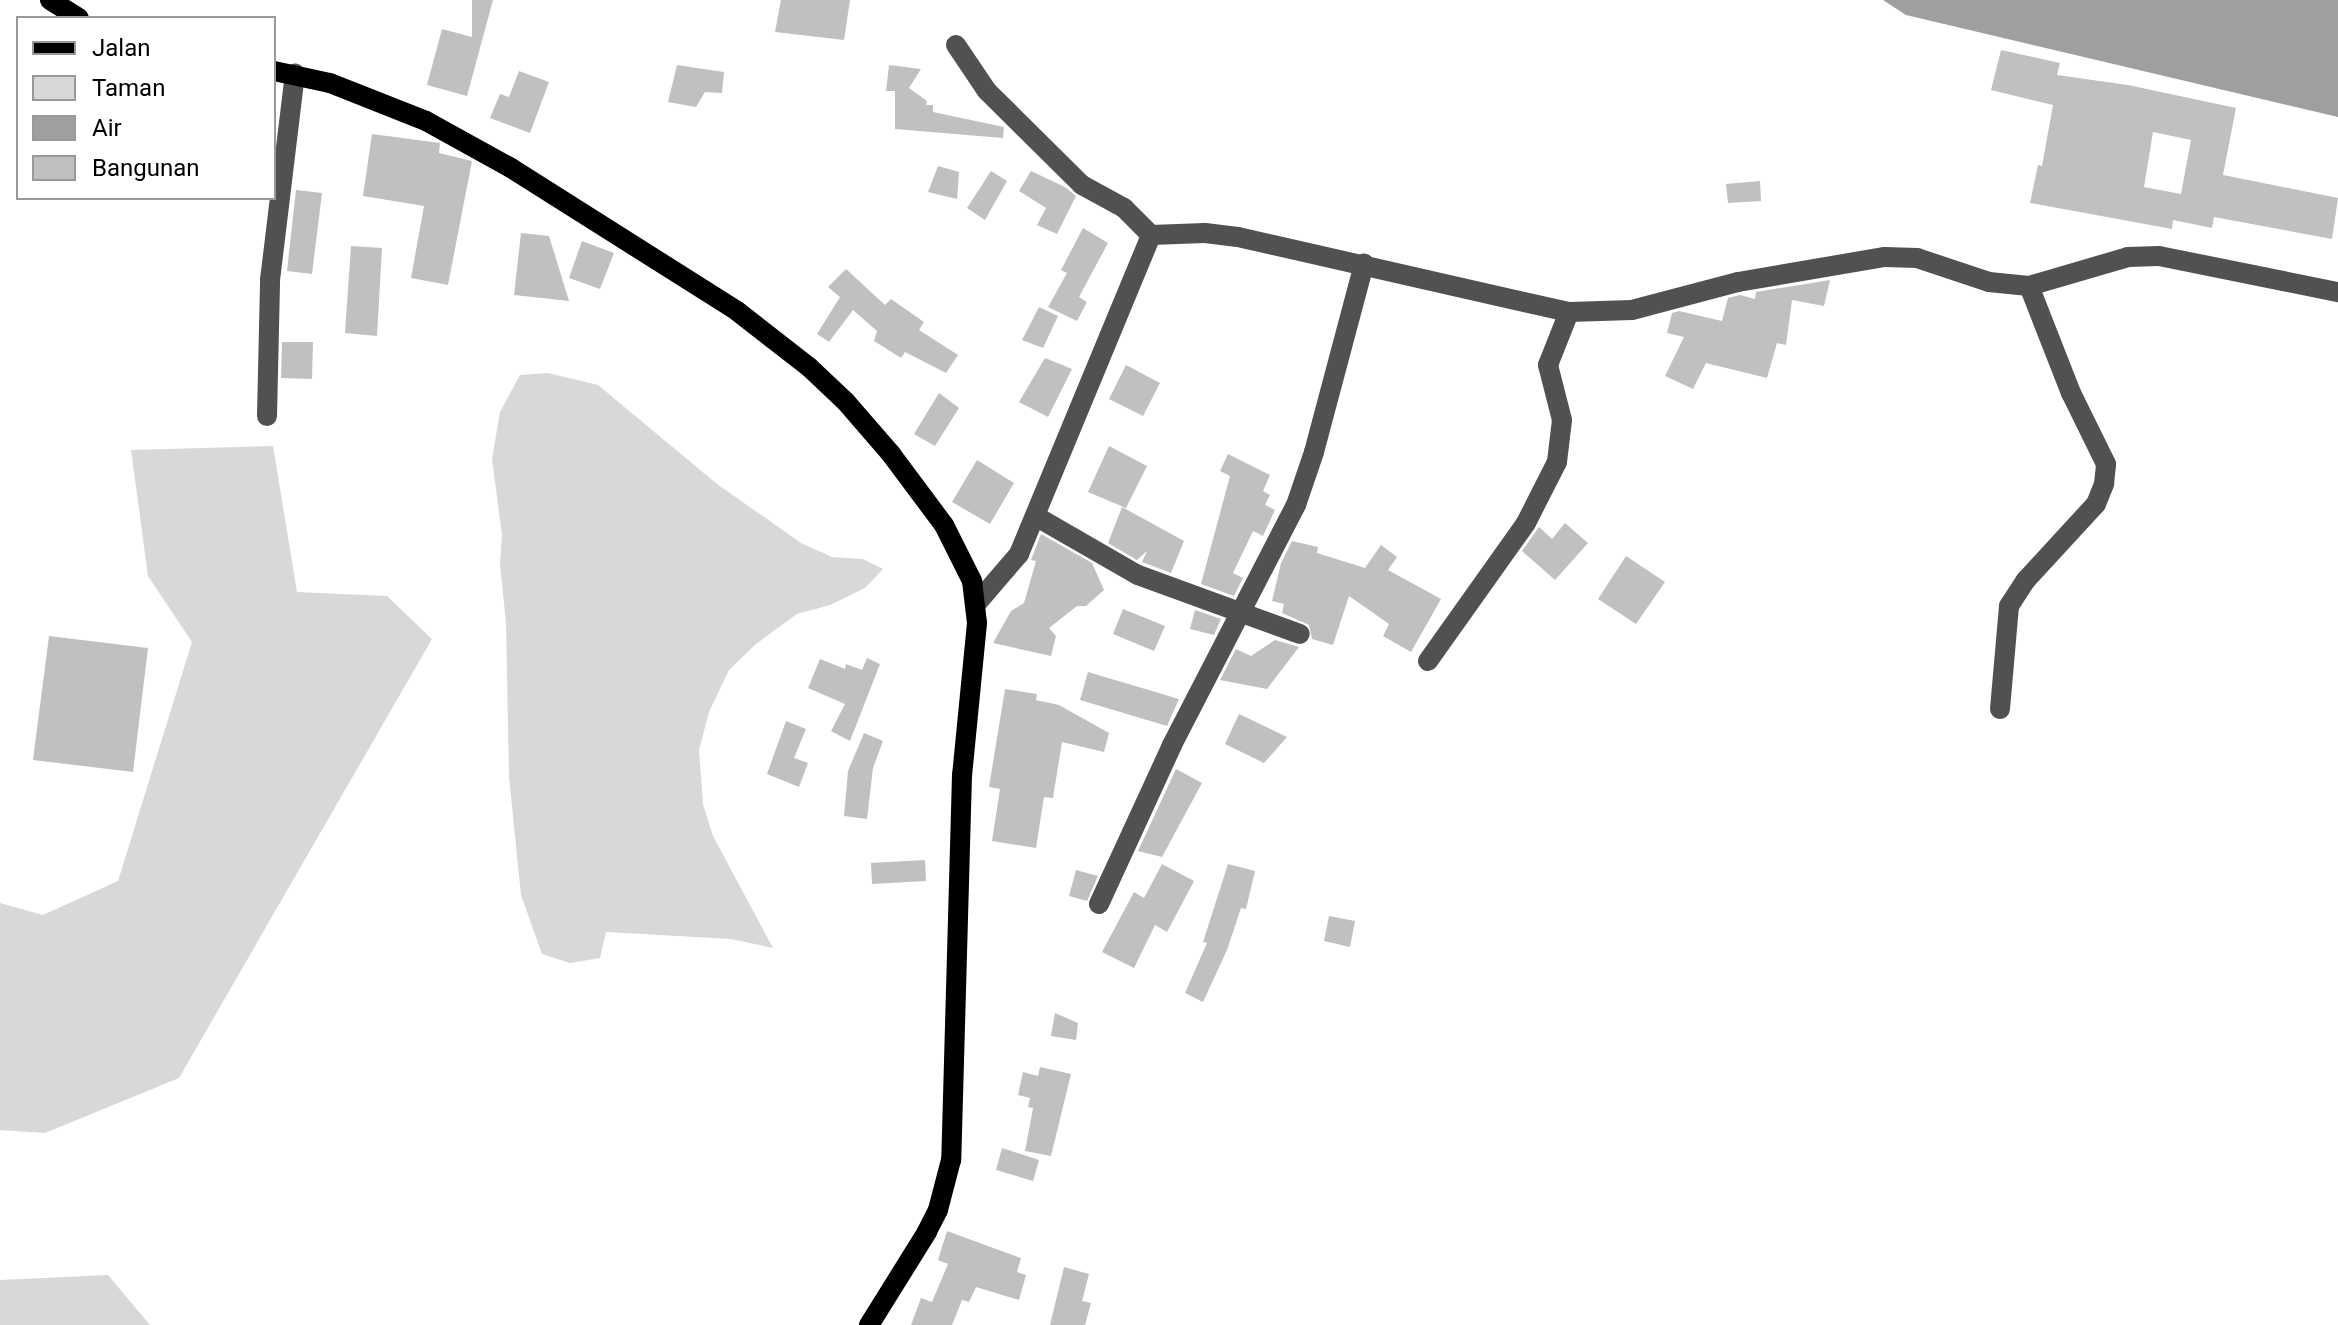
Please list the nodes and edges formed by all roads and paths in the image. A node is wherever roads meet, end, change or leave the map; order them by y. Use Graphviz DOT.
graph roads {
  1 [pos="50,0"];
  2 [pos="76,16"];
  3 [pos="956,45"];
  4 [pos="276,71"];
  5 [pos="295,74"];
  6 [pos="1151,235"];
  7 [pos="1364,264"];
  8 [pos="2029,286"];
  9 [pos="2338,292"];
  10 [pos="1569,312"];
  11 [pos="267,416"];
  12 [pos="1037,517"];
  13 [pos="977,603"];
  14 [pos="1240,614"];
  15 [pos="1300,634"];
  16 [pos="1428,661"];
  17 [pos="2000,709"];
  18 [pos="1099,904"];
  19 [pos="869,1325"];
  1 -- 2 [label="main road"];
  3 -- 6 [label="street"];
  4 -- 5 [label="main road"];
  5 -- 11 [label="street"];
  5 -- 13 [label="main road"];
  6 -- 7 [label="street"];
  6 -- 12 [label="street"];
  7 -- 10 [label="street"];
  7 -- 14 [label="street"];
  8 -- 9 [label="street"];
  8 -- 10 [label="street"];
  8 -- 17 [label="street"];
  10 -- 16 [label="street"];
  12 -- 13 [label="street"];
  12 -- 14 [label="street"];
  13 -- 19 [label="main road"];
  14 -- 15 [label="street"];
  14 -- 18 [label="street"];
}
